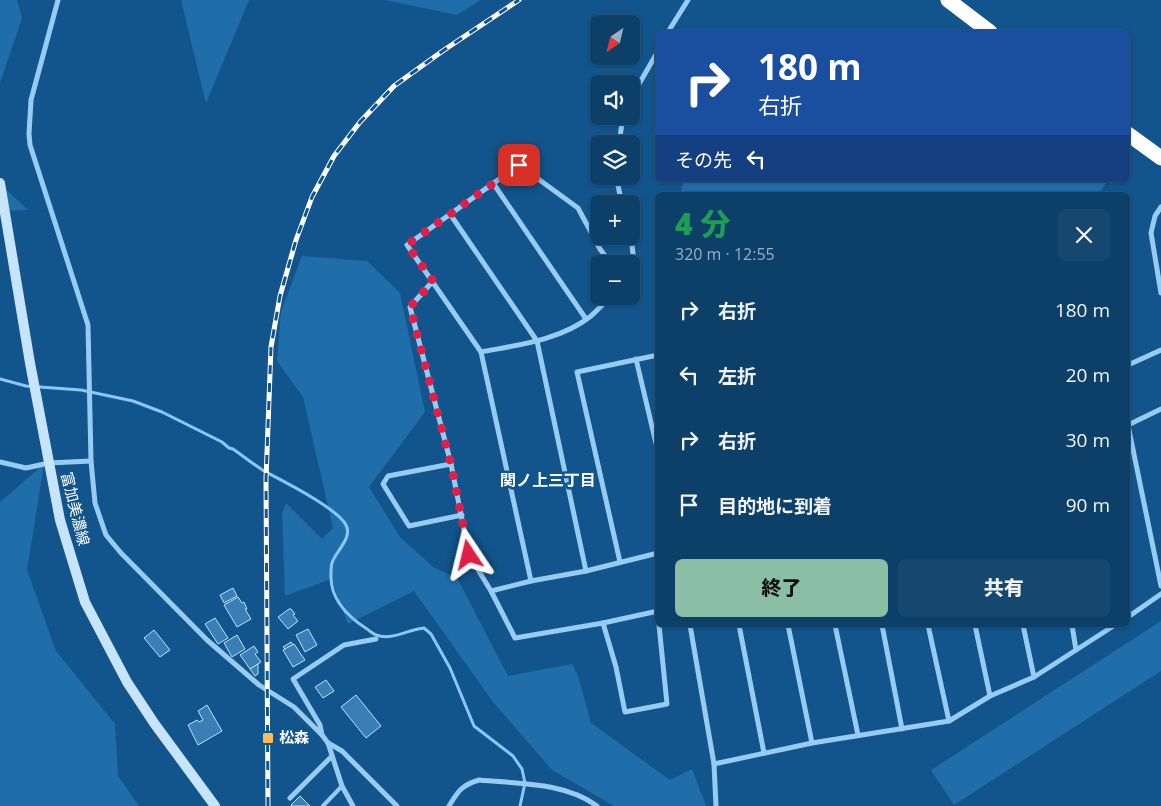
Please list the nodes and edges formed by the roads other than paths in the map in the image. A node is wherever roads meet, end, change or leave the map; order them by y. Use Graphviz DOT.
graph roads {
  1 [pos="58,0"];
  2 [pos="688,0"];
  3 [pos="948,0"];
  4 [pos="669,30"];
  5 [pos="987,30"];
  6 [pos="655,56"];
  7 [pos="640,82"];
  8 [pos="1130,135"];
  9 [pos="1159,156"];
  10 [pos="493,183"];
  11 [pos="0,184"];
  12 [pos="1161,207"];
  13 [pos="450,214"];
  14 [pos="604,255"];
  15 [pos="433,281"];
  16 [pos="1161,293"];
  17 [pos="602,305"];
  18 [pos="586,319"];
  19 [pos="537,341"];
  20 [pos="1161,350"];
  21 [pos="481,352"];
  22 [pos="655,356"];
  23 [pos="636,359"];
  24 [pos="1130,364"];
  25 [pos="1161,409"];
  26 [pos="1130,424"];
  27 [pos="1130,435"];
  28 [pos="655,439"];
  29 [pos="91,461"];
  30 [pos="0,462"];
  31 [pos="49,463"];
  32 [pos="451,464"];
  33 [pos="462,515"];
  34 [pos="655,554"];
  35 [pos="620,562"];
  36 [pos="586,571"];
  37 [pos="530,580"];
  38 [pos="1161,586"];
  39 [pos="491,591"];
  40 [pos="1161,594"];
  41 [pos="655,612"];
  42 [pos="1130,616"];
  43 [pos="603,623"];
  44 [pos="659,627"];
  45 [pos="690,627"];
  46 [pos="739,627"];
  47 [pos="788,627"];
  48 [pos="835,627"];
  49 [pos="882,627"];
  50 [pos="928,627"];
  51 [pos="975,627"];
  52 [pos="1023,627"];
  53 [pos="1072,627"];
  54 [pos="1112,627"];
  55 [pos="376,639"];
  56 [pos="1076,650"];
  57 [pos="1034,677"];
  58 [pos="990,696"];
  59 [pos="949,721"];
  60 [pos="902,729"];
  61 [pos="858,735"];
  62 [pos="322,736"];
  63 [pos="328,743"];
  64 [pos="812,743"];
  65 [pos="764,753"];
  66 [pos="332,756"];
  67 [pos="714,764"];
  68 [pos="342,786"];
  69 [pos="290,798"];
  70 [pos="215,806"];
  71 [pos="323,806"];
  72 [pos="353,806"];
  73 [pos="397,806"];
  74 [pos="449,806"];
  75 [pos="597,806"];
  76 [pos="716,806"];
  1 -- 29 [label="street"];
  2 -- 4 [label="street"];
  3 -- 5 [label="highway"];
  6 -- 7 [label="street"];
  8 -- 9 [label="highway"];
  10 -- 13 [label="street"];
  10 -- 14 [label="street"];
  10 -- 18 [label="street"];
  11 -- 31 [label="main road, 富加美濃線"];
  12 -- 16 [label="street"];
  13 -- 15 [label="street"];
  13 -- 19 [label="street"];
  15 -- 21 [label="street"];
  15 -- 32 [label="street"];
  17 -- 18 [label="street"];
  18 -- 19 [label="street"];
  19 -- 21 [label="street"];
  19 -- 36 [label="street"];
  20 -- 24 [label="street"];
  21 -- 37 [label="street"];
  22 -- 23 [label="street"];
  23 -- 28 [label="street"];
  23 -- 35 [label="street"];
  25 -- 26 [label="street"];
  27 -- 38 [label="street"];
  29 -- 31 [label="street"];
  29 -- 62 [label="street"];
  30 -- 31 [label="street"];
  31 -- 70 [label="main road, 富加美濃線"];
  32 -- 33 [label="street"];
  32 -- 33 [label="street"];
  33 -- 39 [label="street"];
  34 -- 35 [label="street"];
  35 -- 36 [label="street"];
  36 -- 37 [label="street"];
  37 -- 39 [label="street"];
  39 -- 43 [label="street"];
  40 -- 42 [label="street"];
  41 -- 43 [label="street"];
  43 -- 44 [label="street"];
  45 -- 67 [label="street"];
  46 -- 65 [label="street"];
  47 -- 64 [label="street"];
  48 -- 61 [label="street"];
  49 -- 60 [label="street"];
  50 -- 59 [label="street"];
  51 -- 58 [label="street"];
  52 -- 57 [label="street"];
  53 -- 56 [label="street"];
  54 -- 56 [label="street"];
  55 -- 62 [label="street"];
  56 -- 57 [label="street"];
  57 -- 58 [label="street"];
  58 -- 59 [label="street"];
  59 -- 60 [label="street"];
  60 -- 61 [label="street"];
  61 -- 64 [label="street"];
  62 -- 63 [label="street"];
  63 -- 66 [label="street"];
  63 -- 73 [label="street"];
  64 -- 65 [label="street"];
  65 -- 67 [label="street"];
  66 -- 68 [label="street"];
  66 -- 69 [label="street"];
  67 -- 76 [label="street"];
  68 -- 71 [label="lane"];
  68 -- 72 [label="street"];
  74 -- 75 [label="street"];
}
